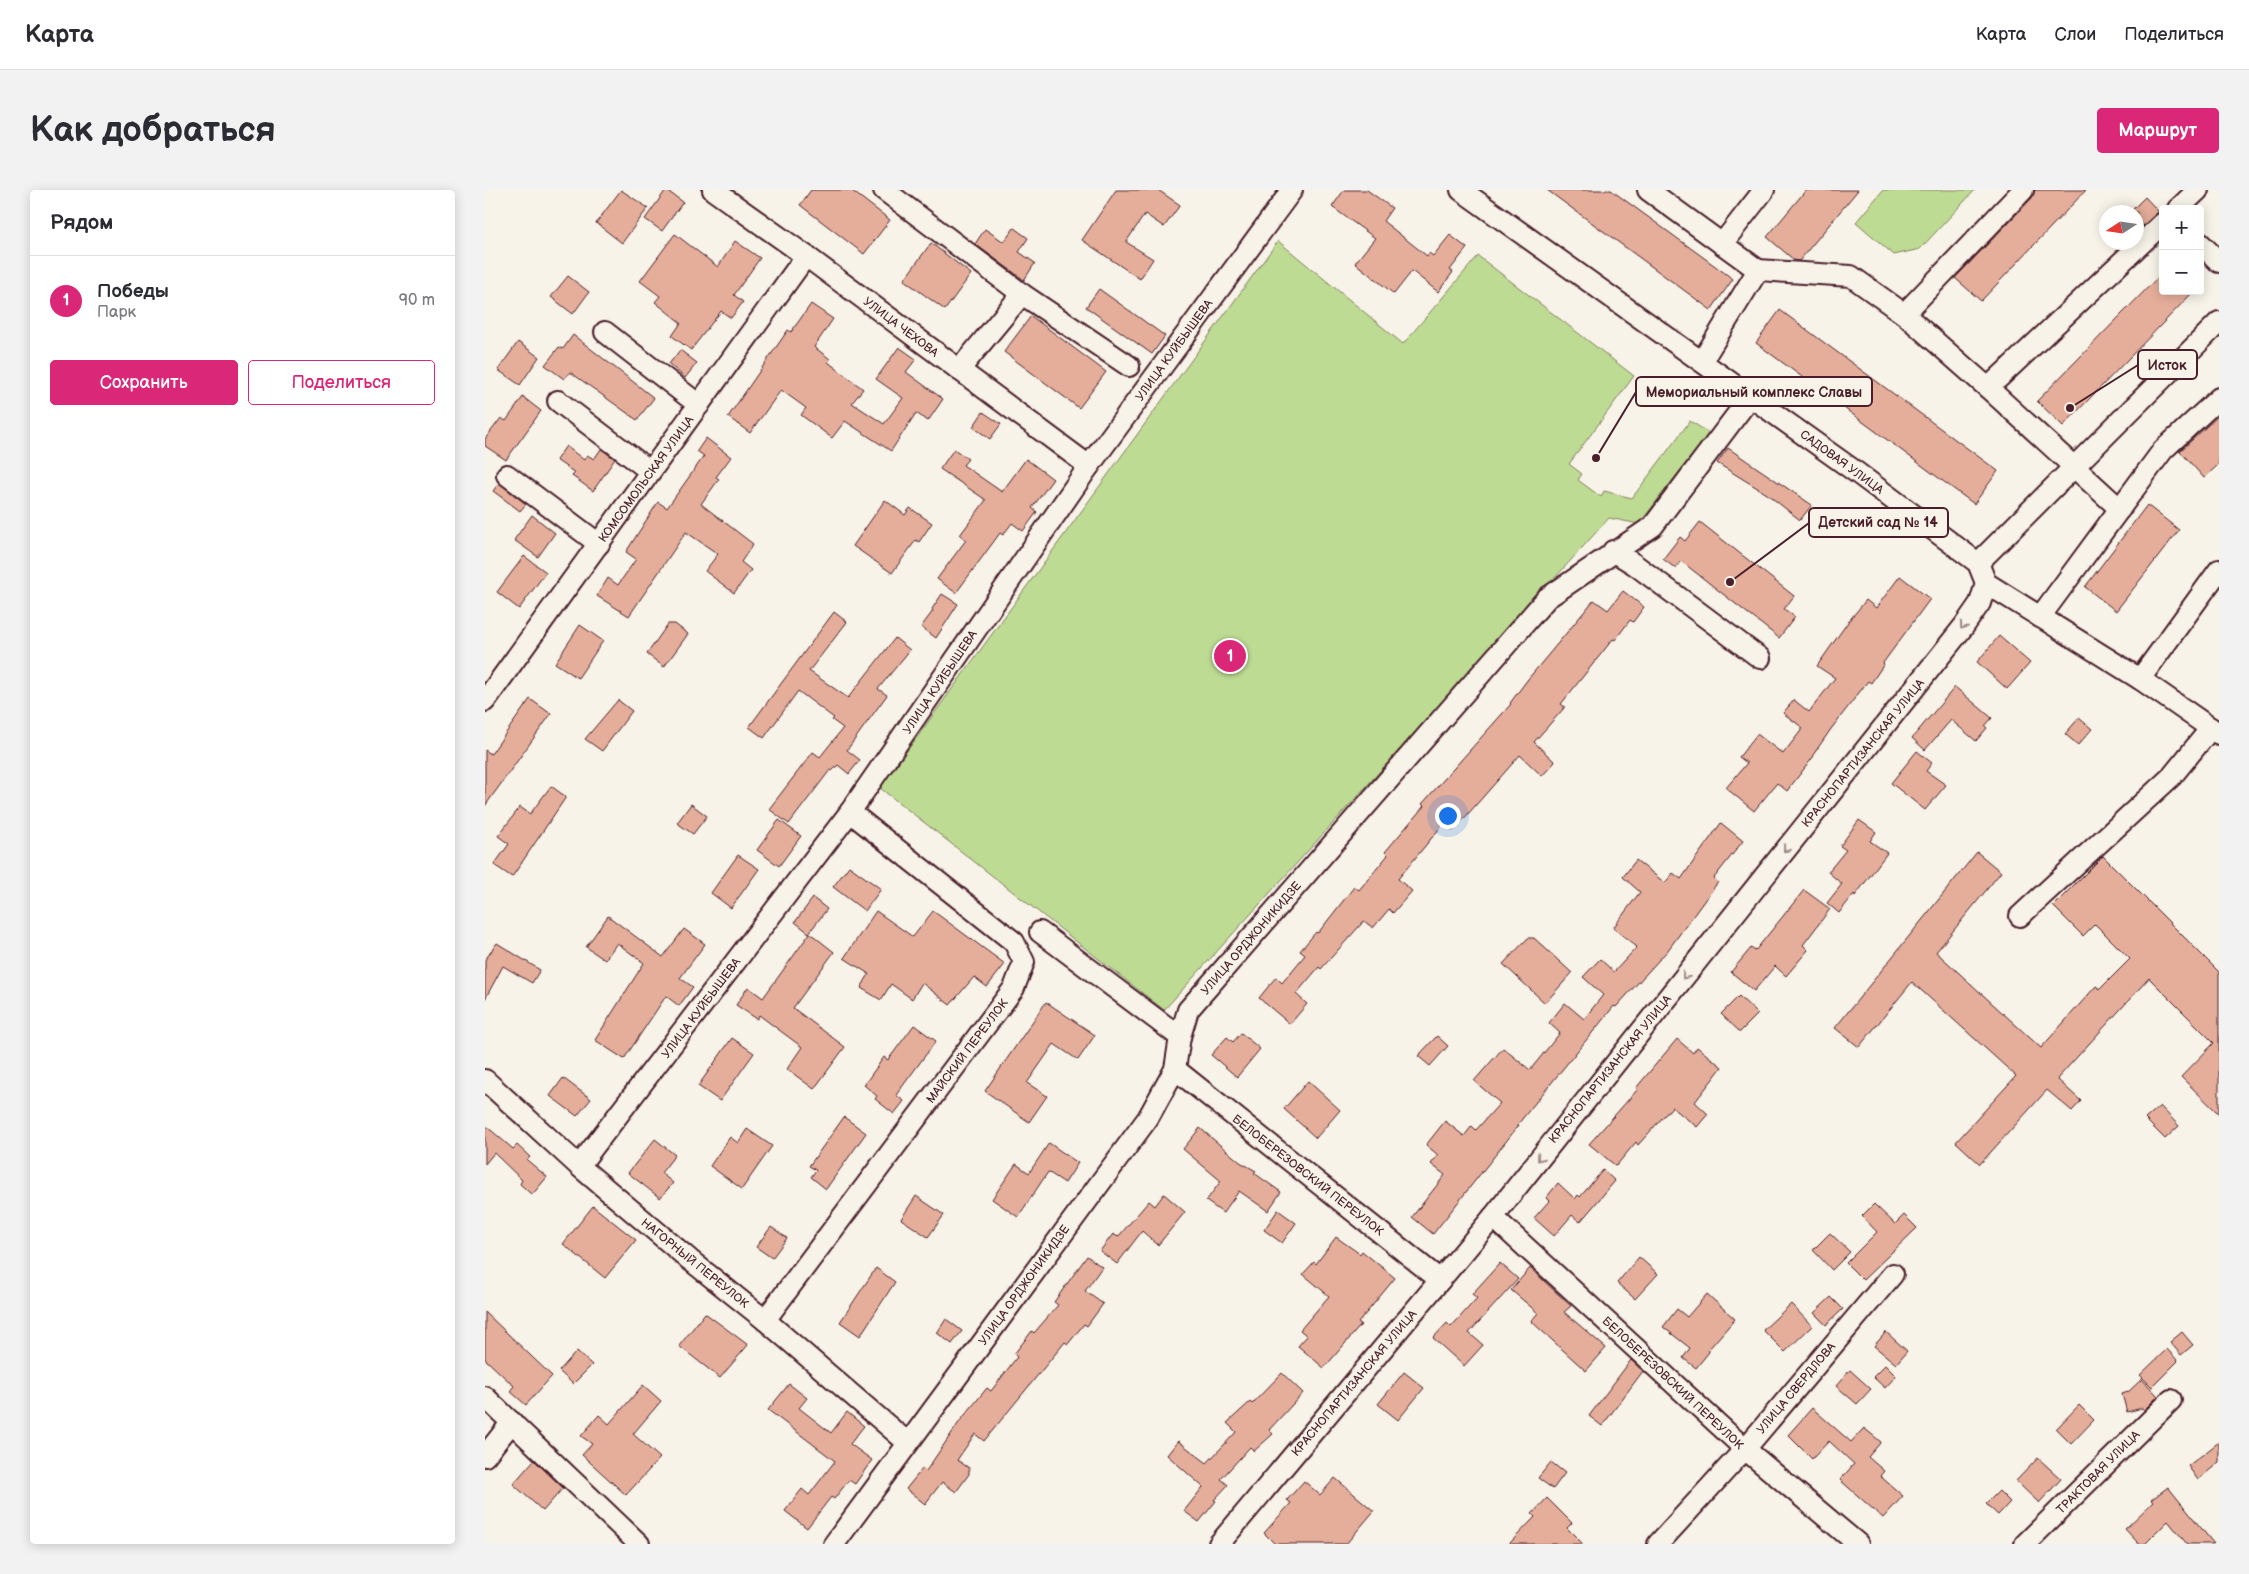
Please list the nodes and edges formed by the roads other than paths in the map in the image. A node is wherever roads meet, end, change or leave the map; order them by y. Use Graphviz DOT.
graph roads {
  1 [pos="713,190"];
  2 [pos="884,190"];
  3 [pos="1461,190"];
  4 [pos="1648,190"];
  5 [pos="1765,190"];
  6 [pos="2023,190"];
  7 [pos="2198,190"];
  8 [pos="1286,192"];
  9 [pos="2182,205"];
  10 [pos="2159,227"];
  11 [pos="1722,244"];
  12 [pos="2204,247"];
  13 [pos="806,256"];
  14 [pos="2219,262"];
  15 [pos="1758,270"];
  16 [pos="1022,294"];
  17 [pos="1904,314"];
  18 [pos="2219,322"];
  19 [pos="605,332"];
  20 [pos="1702,361"];
  21 [pos="1129,366"];
  22 [pos="959,370"];
  23 [pos="1988,388"];
  24 [pos="1751,396"];
  25 [pos="2219,398"];
  26 [pos="558,400"];
  27 [pos="699,405"];
  28 [pos="1089,466"];
  29 [pos="2074,467"];
  30 [pos="651,471"];
  31 [pos="507,475"];
  32 [pos="2120,509"];
  33 [pos="599,544"];
  34 [pos="1613,551"];
  35 [pos="1978,563"];
  36 [pos="2219,570"];
  37 [pos="1986,583"];
  38 [pos="2040,617"];
  39 [pos="1760,658"];
  40 [pos="2140,680"];
  41 [pos="485,701"];
  42 [pos="2215,731"];
  43 [pos="851,812"];
  44 [pos="2020,916"];
  45 [pos="1040,932"];
  46 [pos="1180,1037"];
  47 [pos="1175,1069"];
  48 [pos="485,1080"];
  49 [pos="579,1166"];
  50 [pos="1493,1216"];
  51 [pos="1893,1274"];
  52 [pos="1440,1280"];
  53 [pos="765,1320"];
  54 [pos="485,1397"];
  55 [pos="2171,1400"];
  56 [pos="512,1422"];
  57 [pos="908,1443"];
  58 [pos="1745,1449"];
  59 [pos="485,1456"];
  60 [pos="639,1544"];
  61 [pos="834,1544"];
  62 [pos="1219,1544"];
  63 [pos="1658,1544"];
  64 [pos="1858,1544"];
  65 [pos="2025,1544"];
  1 -- 13 [label="street, УЛИЦА ЧЕХОВА"];
  2 -- 16 [label="street"];
  3 -- 20 [label="street, САДОВАЯ УЛИЦА"];
  4 -- 11 [label="street"];
  5 -- 11 [label="street"];
  6 -- 17 [label="street"];
  7 -- 9 [label="street"];
  8 -- 28 [label="street, УЛИЦА КУЙБЫШЕВА"];
  10 -- 23 [label="street"];
  11 -- 15 [label="street"];
  12 -- 14 [label="street"];
  13 -- 22 [label="street, УЛИЦА ЧЕХОВА"];
  13 -- 27 [label="street, КОМСОМОЛЬСКАЯ УЛИЦА"];
  15 -- 17 [label="street"];
  15 -- 20 [label="street"];
  16 -- 21 [label="street"];
  16 -- 22 [label="street"];
  17 -- 23 [label="street"];
  18 -- 29 [label="street"];
  19 -- 27 [label="street"];
  20 -- 24 [label="street, САДОВАЯ УЛИЦА"];
  22 -- 28 [label="street, УЛИЦА ЧЕХОВА"];
  23 -- 29 [label="street"];
  24 -- 34 [label="street, УЛИЦА ОРДЖОНИКИДЗЕ"];
  24 -- 35 [label="street, САДОВАЯ УЛИЦА"];
  25 -- 32 [label="street"];
  26 -- 30 [label="street"];
  27 -- 30 [label="street, КОМСОМОЛЬСКАЯ УЛИЦА"];
  28 -- 43 [label="street, УЛИЦА КУЙБЫШЕВА"];
  29 -- 32 [label="street"];
  29 -- 35 [label="street"];
  30 -- 33 [label="street, КОМСОМОЛЬСКАЯ УЛИЦА"];
  31 -- 33 [label="street"];
  32 -- 38 [label="street"];
  33 -- 41 [label="street, КОМСОМОЛЬСКАЯ УЛИЦА"];
  34 -- 39 [label="street"];
  34 -- 46 [label="street, УЛИЦА ОРДЖОНИКИДЗЕ"];
  35 -- 37 [label="street"];
  36 -- 40 [label="street"];
  37 -- 38 [label="street"];
  37 -- 50 [label="street, КРАСНОПАРТИЗАНСКАЯ УЛИЦА, one-way"];
  38 -- 40 [label="street"];
  40 -- 42 [label="street"];
  42 -- 44 [label="street"];
  43 -- 49 [label="street, УЛИЦА КУЙБЫШЕВА"];
  43 -- 53 [label="street, МАЙСКИЙ ПЕРЕУЛОК"];
  45 -- 46 [label="street"];
  46 -- 47 [label="street, УЛИЦА ОРДЖОНИКИДЗЕ"];
  47 -- 52 [label="street, БЕЛОБЕРЕЗОВСКИЙ ПЕРЕУЛОК"];
  47 -- 57 [label="street, УЛИЦА ОРДЖОНИКИДЗЕ"];
  48 -- 49 [label="street, НАГОРНЫЙ ПЕРЕУЛОК"];
  49 -- 53 [label="street, НАГОРНЫЙ ПЕРЕУЛОК"];
  50 -- 52 [label="street, КРАСНОПАРТИЗАНСКАЯ УЛИЦА"];
  50 -- 58 [label="street, БЕЛОБЕРЕЗОВСКИЙ ПЕРЕУЛОК"];
  51 -- 58 [label="street, УЛИЦА СВЕРДЛОВА"];
  52 -- 62 [label="street, КРАСНОПАРТИЗАНСКАЯ УЛИЦА"];
  53 -- 57 [label="street, НАГОРНЫЙ ПЕРЕУЛОК"];
  54 -- 56 [label="street"];
  55 -- 65 [label="street, ТРАКТОВАЯ УЛИЦА"];
  56 -- 59 [label="street"];
  56 -- 60 [label="street"];
  57 -- 61 [label="street, УЛИЦА ОРДЖОНИКИДЗЕ"];
  58 -- 63 [label="street, УЛИЦА СВЕРДЛОВА"];
  58 -- 64 [label="street, БЕЛОБЕРЕЗОВСКИЙ ПЕРЕУЛОК"];
}
